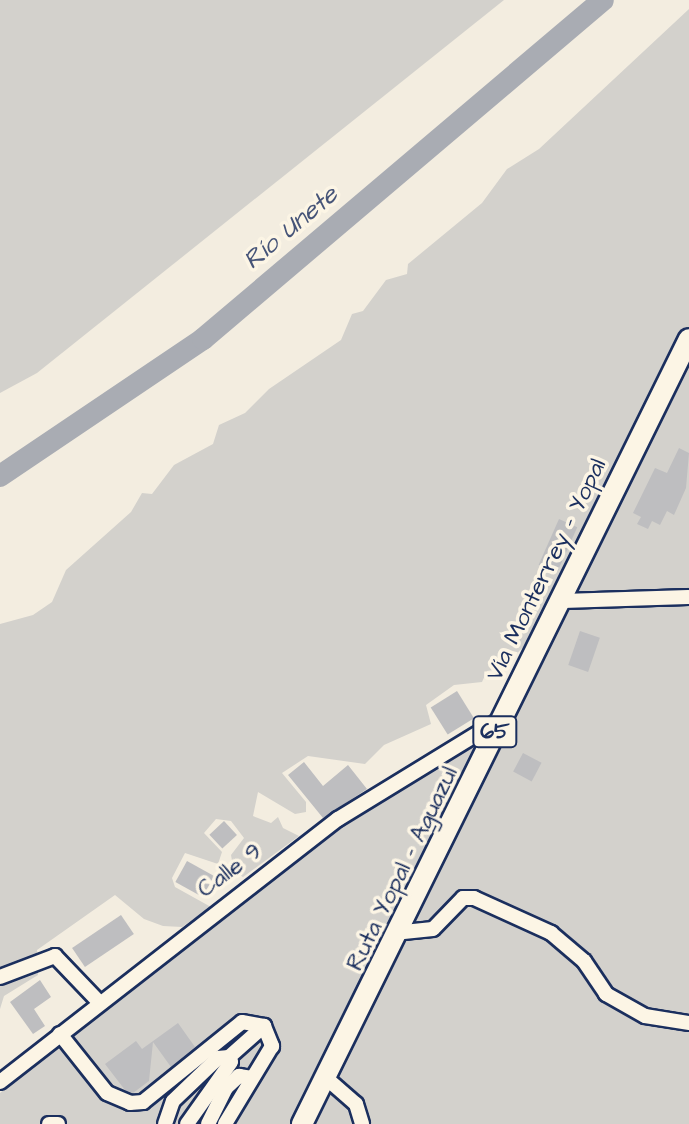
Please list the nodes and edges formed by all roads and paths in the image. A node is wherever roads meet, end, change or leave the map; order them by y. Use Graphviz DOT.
graph roads {
  1 [pos="689,339"];
  2 [pos="689,597"];
  3 [pos="562,601"];
  4 [pos="503,717"];
  5 [pos="394,933"];
  6 [pos="0,977"];
  7 [pos="99,1002"];
  8 [pos="689,1023"];
  9 [pos="264,1026"];
  10 [pos="60,1034"];
  11 [pos="229,1057"];
  12 [pos="325,1077"];
  13 [pos="252,1078"];
  14 [pos="0,1082"];
  15 [pos="49,1124"];
  16 [pos="58,1124"];
  17 [pos="165,1124"];
  18 [pos="187,1124"];
  19 [pos="208,1124"];
  20 [pos="225,1124"];
  21 [pos="302,1124"];
  22 [pos="362,1124"];
  1 -- 3 [label="highway, Vía Monterrey - Yopal / 65"];
  2 -- 3 [label="street"];
  3 -- 4 [label="highway, Vía Monterrey - Yopal / 65"];
  4 -- 5 [label="street, Ruta Yopal - Aguazul"];
  4 -- 7 [label="street, Ruta Yopal - Aguazul"];
  5 -- 8 [label="street"];
  5 -- 12 [label="street, Ruta Yopal - Aguazul"];
  6 -- 7 [label="street"];
  7 -- 10 [label="street, Ruta Yopal - Aguazul"];
  9 -- 10 [label="street"];
  9 -- 11 [label="street"];
  9 -- 13 [label="street"];
  10 -- 14 [label="street, Ruta Yopal - Aguazul"];
  11 -- 17 [label="street"];
  11 -- 18 [label="street"];
  12 -- 21 [label="street, Ruta Yopal - Aguazul"];
  12 -- 22 [label="street"];
  13 -- 19 [label="street"];
  13 -- 20 [label="street"];
  15 -- 16 [label="street"];
}
